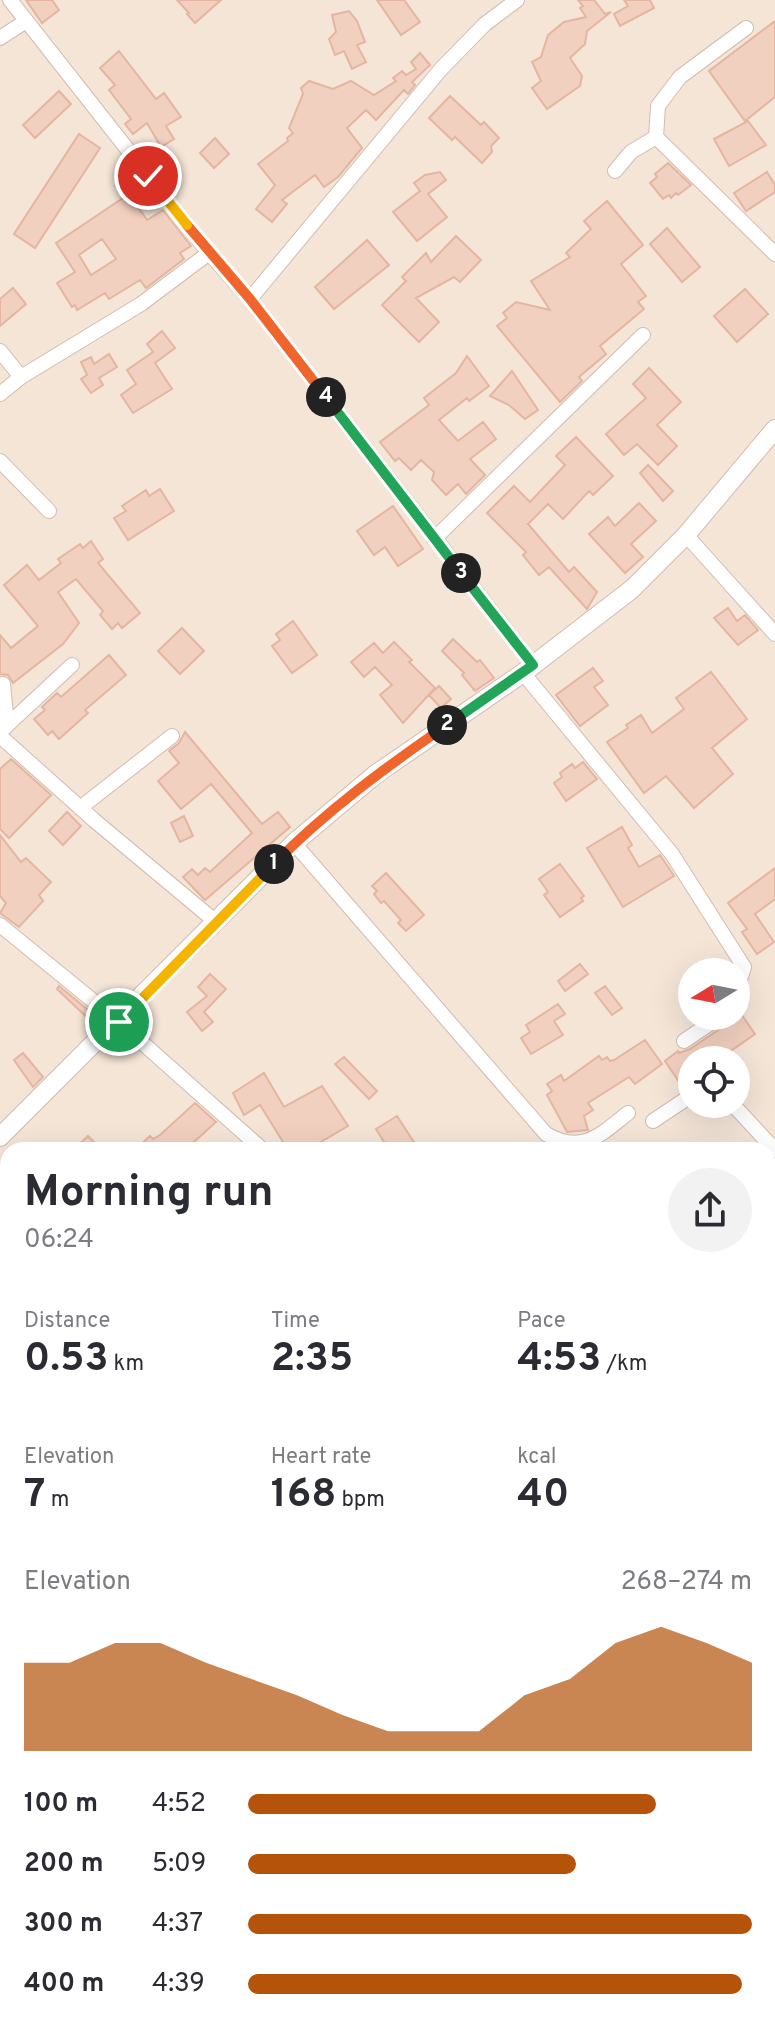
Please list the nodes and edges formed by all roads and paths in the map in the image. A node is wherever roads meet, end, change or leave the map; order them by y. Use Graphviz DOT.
graph roads {
  1 [pos="10,0"];
  2 [pos="517,0"];
  3 [pos="26,21"];
  4 [pos="746,28"];
  5 [pos="0,38"];
  6 [pos="656,137"];
  7 [pos="615,171"];
  8 [pos="209,253"];
  9 [pos="775,254"];
  10 [pos="250,299"];
  11 [pos="643,335"];
  12 [pos="0,351"];
  13 [pos="21,377"];
  14 [pos="0,394"];
  15 [pos="775,429"];
  16 [pos="0,461"];
  17 [pos="49,511"];
  18 [pos="686,535"];
  19 [pos="434,539"];
  20 [pos="775,634"];
  21 [pos="72,665"];
  22 [pos="528,669"];
  23 [pos="3,684"];
  24 [pos="2,731"];
  25 [pos="172,736"];
  26 [pos="80,808"];
  27 [pos="294,843"];
  28 [pos="216,922"];
  29 [pos="0,925"];
  30 [pos="738,958"];
  31 [pos="119,1022"];
  32 [pos="700,1030"];
  33 [pos="684,1041"];
  34 [pos="678,1102"];
  35 [pos="628,1113"];
  36 [pos="745,1118"];
  37 [pos="653,1121"];
  38 [pos="0,1137"];
  39 [pos="250,1142"];
  40 [pos="566,1142"];
  41 [pos="601,1142"];
  42 [pos="768,1142"];
  1 -- 3 [label="street"];
  2 -- 10 [label="street"];
  3 -- 5 [label="street"];
  3 -- 8 [label="street"];
  4 -- 6 [label="street"];
  6 -- 7 [label="street"];
  6 -- 9 [label="street"];
  8 -- 10 [label="street"];
  8 -- 13 [label="street"];
  10 -- 19 [label="street"];
  11 -- 19 [label="street"];
  12 -- 13 [label="street"];
  13 -- 14 [label="street"];
  15 -- 18 [label="street"];
  16 -- 17 [label="street"];
  18 -- 20 [label="street"];
  18 -- 22 [label="street"];
  19 -- 22 [label="street"];
  21 -- 24 [label="street"];
  22 -- 27 [label="street"];
  22 -- 30 [label="street"];
  23 -- 24 [label="street"];
  24 -- 26 [label="street"];
  25 -- 26 [label="street"];
  26 -- 28 [label="street"];
  27 -- 28 [label="street"];
  27 -- 40 [label="street"];
  28 -- 31 [label="street"];
  29 -- 31 [label="street"];
  31 -- 38 [label="street"];
  31 -- 39 [label="street"];
  32 -- 33 [label="street"];
  34 -- 37 [label="street"];
  35 -- 41 [label="street"];
  36 -- 42 [label="street"];
}
